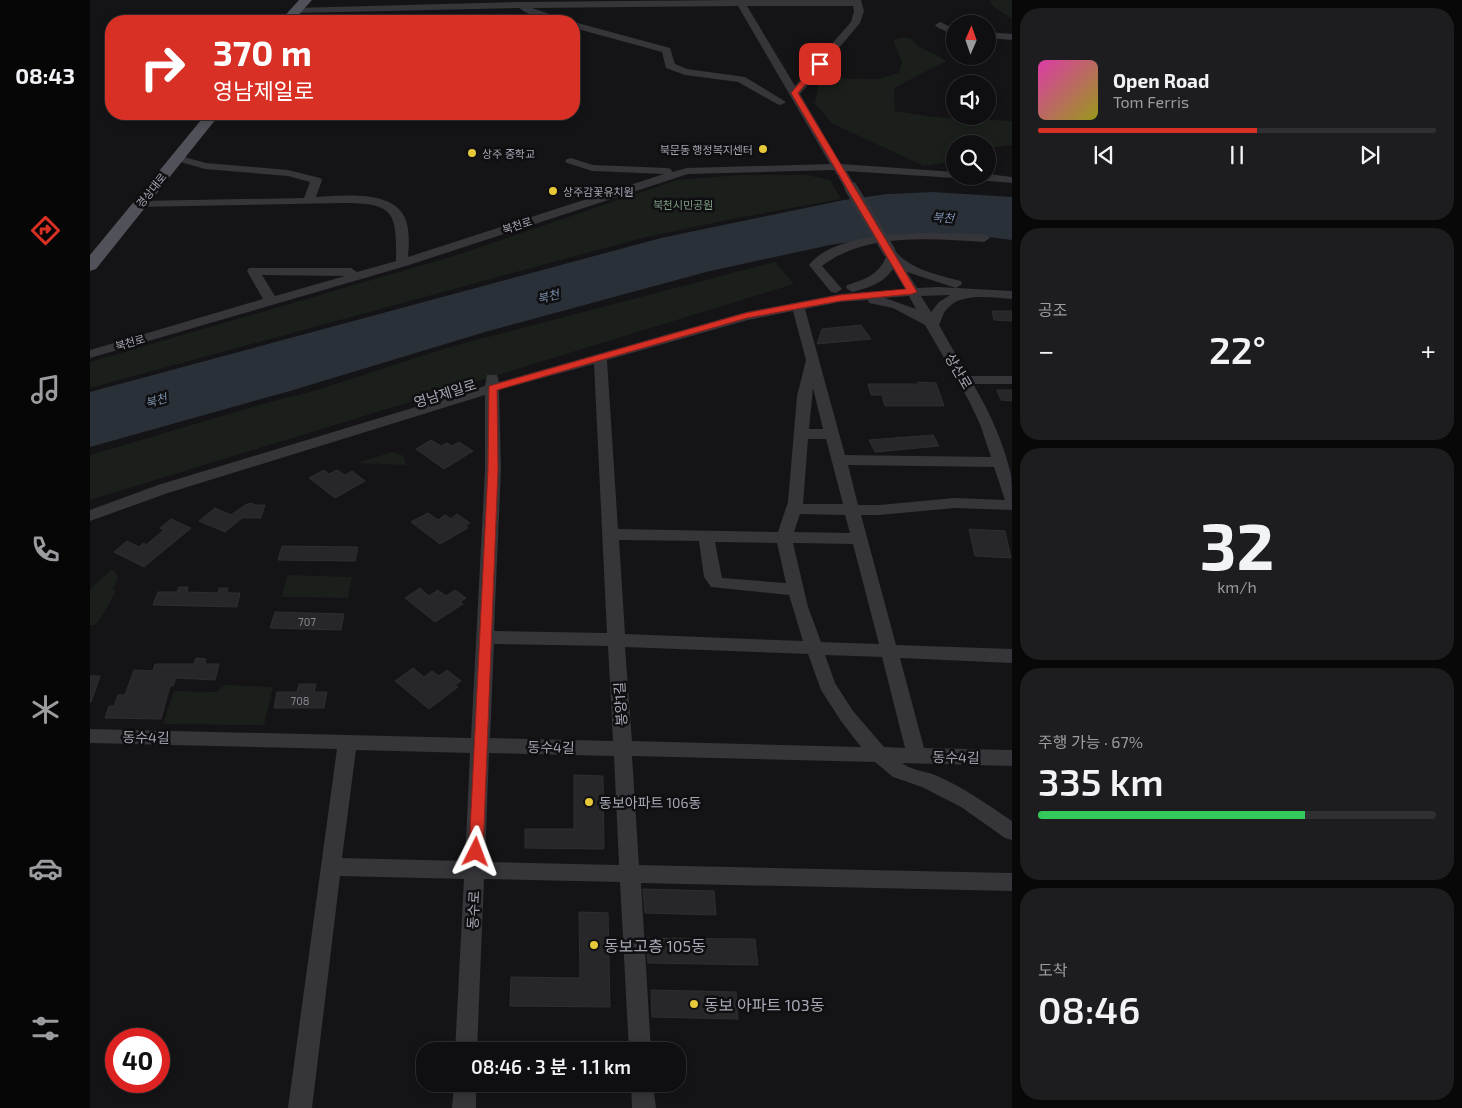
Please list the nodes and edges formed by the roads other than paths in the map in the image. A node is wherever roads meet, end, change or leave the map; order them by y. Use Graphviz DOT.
graph roads {
  1 [pos="313,0"];
  2 [pos="740,1"];
  3 [pos="856,1"];
  4 [pos="514,2"];
  5 [pos="300,10"];
  6 [pos="540,15"];
  7 [pos="940,25"];
  8 [pos="580,27"];
  9 [pos="946,28"];
  10 [pos="996,36"];
  11 [pos="1012,37"];
  12 [pos="781,73"];
  13 [pos="808,77"];
  14 [pos="795,93"];
  15 [pos="781,102"];
  16 [pos="198,120"];
  17 [pos="208,120"];
  18 [pos="178,158"];
  19 [pos="572,161"];
  20 [pos="687,171"];
  21 [pos="840,171"];
  22 [pos="946,175"];
  23 [pos="996,179"];
  24 [pos="1012,180"];
  25 [pos="309,201"];
  26 [pos="139,205"];
  27 [pos="984,238"];
  28 [pos="90,248"];
  29 [pos="891,254"];
  30 [pos="402,263"];
  31 [pos="90,266"];
  32 [pos="368,272"];
  33 [pos="956,284"];
  34 [pos="1012,287"];
  35 [pos="852,288"];
  36 [pos="910,288"];
  37 [pos="984,293"];
  38 [pos="838,294"];
  39 [pos="1012,295"];
  40 [pos="271,301"];
  41 [pos="798,305"];
  42 [pos="933,324"];
  43 [pos="90,354"];
  44 [pos="600,356"];
  45 [pos="812,359"];
  46 [pos="964,380"];
  47 [pos="1012,380"];
  48 [pos="492,383"];
  49 [pos="801,434"];
  50 [pos="831,434"];
  51 [pos="838,460"];
  52 [pos="1001,462"];
  53 [pos="1011,491"];
  54 [pos="90,504"];
  55 [pos="1012,505"];
  56 [pos="794,509"];
  57 [pos="850,510"];
  58 [pos="90,516"];
  59 [pos="610,534"];
  60 [pos="706,535"];
  61 [pos="784,537"];
  62 [pos="858,539"];
  63 [pos="796,590"];
  64 [pos="486,637"];
  65 [pos="616,640"];
  66 [pos="813,649"];
  67 [pos="888,650"];
  68 [pos="1012,656"];
  69 [pos="90,736"];
  70 [pos="347,743"];
  71 [pos="482,746"];
  72 [pos="623,749"];
  73 [pos="879,755"];
  74 [pos="916,756"];
  75 [pos="1012,758"];
  76 [pos="1012,832"];
  77 [pos="330,867"];
  78 [pos="475,870"];
  79 [pos="630,872"];
  80 [pos="1012,882"];
  81 [pos="466,1042"];
  82 [pos="639,1042"];
  83 [pos="465,1092"];
  84 [pos="643,1092"];
  85 [pos="300,1108"];
  86 [pos="464,1108"];
  87 [pos="644,1108"];
  1 -- 5 [label="main road"];
  2 -- 3 [label="street"];
  2 -- 4 [label="street"];
  2 -- 12 [label="street"];
  3 -- 13 [label="street"];
  4 -- 5 [label="street"];
  4 -- 6 [label="street"];
  7 -- 9 [label="street"];
  8 -- 15 [label="street"];
  10 -- 11 [label="street"];
  12 -- 13 [label="street"];
  12 -- 14 [label="street"];
  13 -- 14 [label="street"];
  14 -- 21 [label="street"];
  16 -- 28 [label="main road, 경상대로"];
  17 -- 18 [label="main road, 경상대로"];
  18 -- 25 [label="street"];
  18 -- 26 [label="main road, 경상대로"];
  19 -- 20 [label="street"];
  20 -- 21 [label="street, 북천로"];
  20 -- 30 [label="street, 북천로"];
  21 -- 22 [label="street, 북천로"];
  21 -- 29 [label="street, 상산로, bridge"];
  23 -- 24 [label="street"];
  25 -- 26 [label="street"];
  25 -- 30 [label="street"];
  26 -- 31 [label="main road, 경상대로"];
  27 -- 38 [label="street"];
  29 -- 33 [label="street"];
  29 -- 35 [label="street"];
  29 -- 36 [label="street, 상산로"];
  30 -- 32 [label="street, 북천로"];
  32 -- 40 [label="street, 북천로"];
  32 -- 40 [label="street"];
  33 -- 34 [label="street, 영남제일로"];
  33 -- 36 [label="street, 영남제일로"];
  35 -- 36 [label="street, 영남제일로"];
  35 -- 38 [label="street, 영남제일로"];
  36 -- 37 [label="street, 영남제일로"];
  36 -- 38 [label="street, 영남제일로"];
  36 -- 42 [label="street, 상산로"];
  37 -- 39 [label="street"];
  37 -- 42 [label="street"];
  38 -- 41 [label="street, 영남제일로"];
  38 -- 42 [label="street"];
  38 -- 48 [label="street, 영남제일로"];
  40 -- 43 [label="street, 북천로"];
  41 -- 44 [label="street, 영남제일로"];
  41 -- 45 [label="street"];
  42 -- 46 [label="street, 상산로"];
  44 -- 48 [label="street, 영남제일로"];
  44 -- 59 [label="street, 봉양1길"];
  45 -- 49 [label="street"];
  45 -- 50 [label="street"];
  46 -- 47 [label="street"];
  46 -- 52 [label="street, 상산로"];
  48 -- 54 [label="street, 영남제일로"];
  48 -- 58 [label="street, 영남제일로"];
  48 -- 64 [label="street, 동수로"];
  49 -- 50 [label="street"];
  49 -- 56 [label="street"];
  50 -- 51 [label="street"];
  51 -- 52 [label="street"];
  51 -- 57 [label="street"];
  52 -- 53 [label="street, 상산로"];
  55 -- 57 [label="street"];
  56 -- 57 [label="street"];
  56 -- 61 [label="street"];
  57 -- 62 [label="street"];
  59 -- 60 [label="street"];
  59 -- 65 [label="street, 봉양1길"];
  60 -- 61 [label="street"];
  60 -- 63 [label="street"];
  61 -- 62 [label="street"];
  61 -- 63 [label="street"];
  62 -- 67 [label="street"];
  63 -- 66 [label="street"];
  64 -- 65 [label="street"];
  64 -- 71 [label="street, 동수로"];
  65 -- 66 [label="street"];
  65 -- 72 [label="street, 봉양1길"];
  66 -- 67 [label="street"];
  66 -- 73 [label="street"];
  67 -- 68 [label="street"];
  67 -- 74 [label="street"];
  69 -- 70 [label="street, 동수4길"];
  70 -- 71 [label="street, 동수4길"];
  70 -- 77 [label="street"];
  71 -- 72 [label="street, 동수4길"];
  71 -- 78 [label="street, 동수로"];
  72 -- 73 [label="street, 동수4길"];
  72 -- 79 [label="street, 봉양1길"];
  73 -- 74 [label="street, 동수4길"];
  73 -- 76 [label="street"];
  74 -- 75 [label="street, 동수4길"];
  77 -- 78 [label="street"];
  77 -- 85 [label="street"];
  78 -- 79 [label="street"];
  78 -- 81 [label="street, 동수로"];
  79 -- 80 [label="street"];
  79 -- 82 [label="street, 봉양1길"];
  83 -- 86 [label="street"];
  84 -- 87 [label="street"];
}
